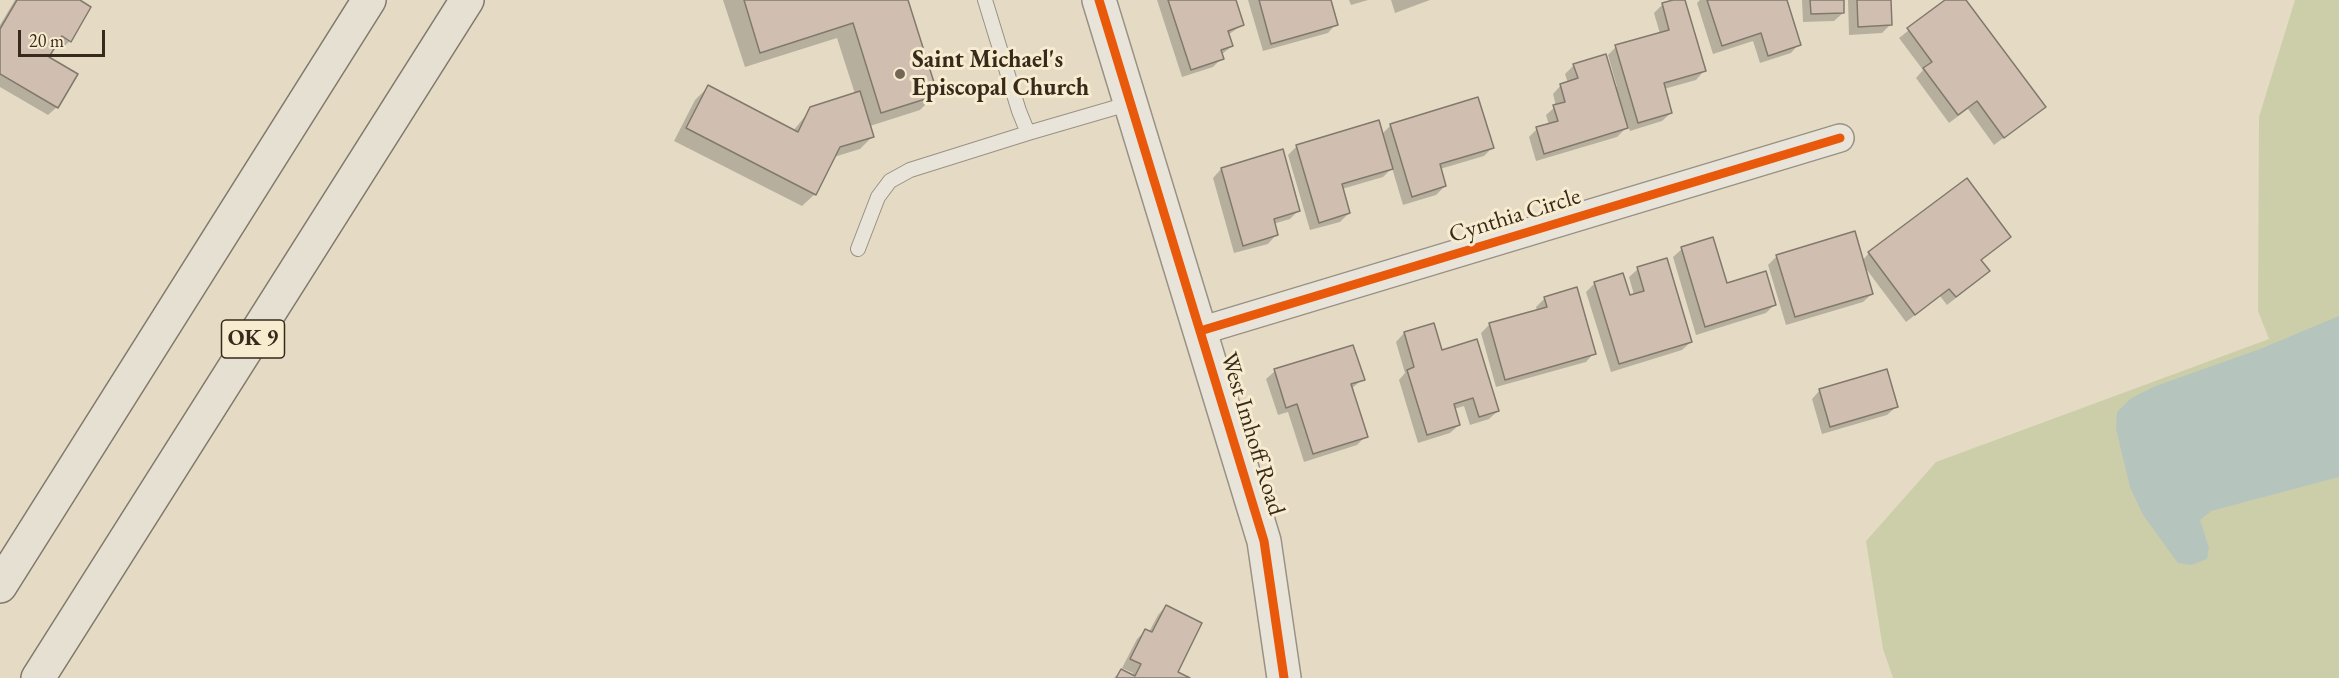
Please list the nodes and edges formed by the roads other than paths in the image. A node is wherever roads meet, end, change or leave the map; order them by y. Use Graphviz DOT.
graph roads {
  1 [pos="369,0"];
  2 [pos="467,0"];
  3 [pos="985,0"];
  4 [pos="1099,0"];
  5 [pos="1131,103"];
  6 [pos="1028,133"];
  7 [pos="1840,138"];
  8 [pos="858,249"];
  9 [pos="1200,331"];
  10 [pos="0,586"];
  11 [pos="38,678"];
  12 [pos="1284,678"];
  1 -- 10 [label="highway"];
  2 -- 11 [label="highway, OK 9"];
  3 -- 6 [label="lane"];
  4 -- 5 [label="street, West Imhoff Road"];
  5 -- 6 [label="lane"];
  5 -- 9 [label="street, West Imhoff Road"];
  6 -- 8 [label="lane"];
  7 -- 9 [label="street, Cynthia Circle"];
  9 -- 12 [label="street, West Imhoff Road"];
}
